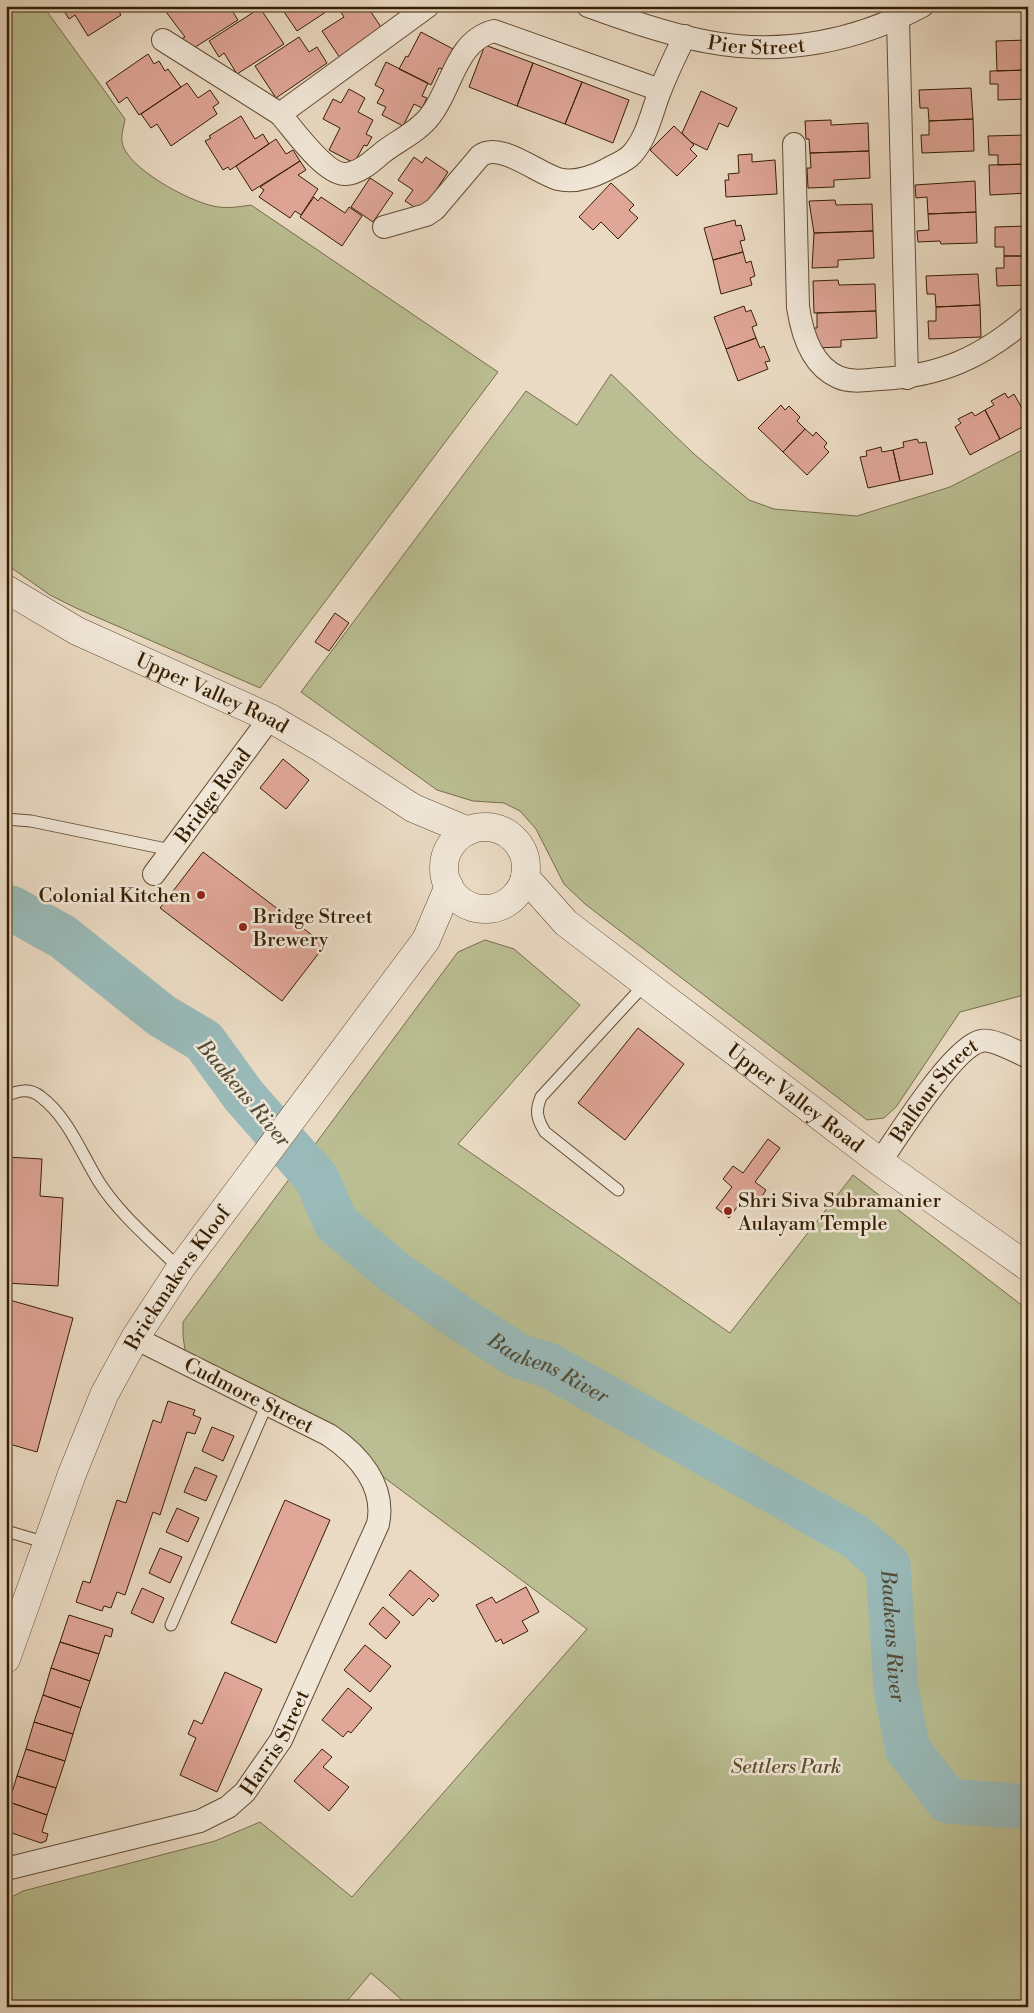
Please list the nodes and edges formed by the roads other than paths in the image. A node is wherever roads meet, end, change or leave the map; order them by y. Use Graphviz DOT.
graph roads {
  1 [pos="428,6"];
  2 [pos="588,6"];
  3 [pos="922,6"];
  4 [pos="898,19"];
  5 [pos="685,36"];
  6 [pos="164,40"];
  7 [pos="660,90"];
  8 [pos="280,114"];
  9 [pos="794,144"];
  10 [pos="384,227"];
  11 [pos="1028,318"];
  12 [pos="907,378"];
  13 [pos="6,589"];
  14 [pos="270,718"];
  15 [pos="413,808"];
  16 [pos="6,819"];
  17 [pos="468,831"];
  18 [pos="172,850"];
  19 [pos="447,855"];
  20 [pos="154,874"];
  21 [pos="525,877"];
  22 [pos="449,886"];
  23 [pos="511,900"];
  24 [pos="477,908"];
  25 [pos="566,923"];
  26 [pos="426,940"];
  27 [pos="645,983"];
  28 [pos="1028,1057"];
  29 [pos="6,1096"];
  30 [pos="880,1162"];
  31 [pos="618,1190"];
  32 [pos="1028,1267"];
  33 [pos="180,1269"];
  34 [pos="135,1338"];
  35 [pos="267,1404"];
  36 [pos="358,1458"];
  37 [pos="6,1532"];
  38 [pos="47,1543"];
  39 [pos="171,1625"];
  40 [pos="6,1658"];
  41 [pos="6,1869"];
  1 -- 8 [label="street"];
  2 -- 5 [label="street, Pier Street"];
  3 -- 4 [label="street, Pier Street"];
  4 -- 5 [label="street, Pier Street"];
  4 -- 12 [label="street"];
  5 -- 7 [label="street"];
  6 -- 8 [label="street"];
  7 -- 8 [label="street"];
  7 -- 10 [label="street"];
  9 -- 12 [label="street"];
  11 -- 12 [label="street"];
  13 -- 14 [label="street, Upper Valley Road"];
  14 -- 15 [label="street, Upper Valley Road"];
  14 -- 18 [label="street, Bridge Road"];
  15 -- 17 [label="street, Upper Valley Road"];
  15 -- 19 [label="street, Upper Valley Road"];
  16 -- 18 [label="lane"];
  17 -- 19 [label="street"];
  17 -- 21 [label="street"];
  18 -- 20 [label="street, Bridge Road"];
  19 -- 22 [label="street"];
  21 -- 23 [label="street"];
  21 -- 25 [label="street, Upper Valley Road"];
  22 -- 24 [label="street"];
  22 -- 26 [label="street, Brickmakers Kloof"];
  23 -- 24 [label="street"];
  23 -- 25 [label="street, Upper Valley Road"];
  24 -- 26 [label="street, Brickmakers Kloof"];
  25 -- 27 [label="street, Upper Valley Road"];
  26 -- 33 [label="street, Brickmakers Kloof"];
  27 -- 30 [label="street, Upper Valley Road"];
  27 -- 31 [label="lane"];
  28 -- 30 [label="street, Balfour Street"];
  29 -- 33 [label="lane"];
  30 -- 32 [label="street, Upper Valley Road"];
  33 -- 34 [label="street, Brickmakers Kloof"];
  34 -- 35 [label="street, Cudmore Street"];
  34 -- 38 [label="street, Brickmakers Kloof"];
  35 -- 36 [label="street, Cudmore Street"];
  35 -- 39 [label="lane"];
  36 -- 41 [label="street, Harris Street"];
  37 -- 38 [label="lane"];
  38 -- 40 [label="street, Brickmakers Kloof"];
}
